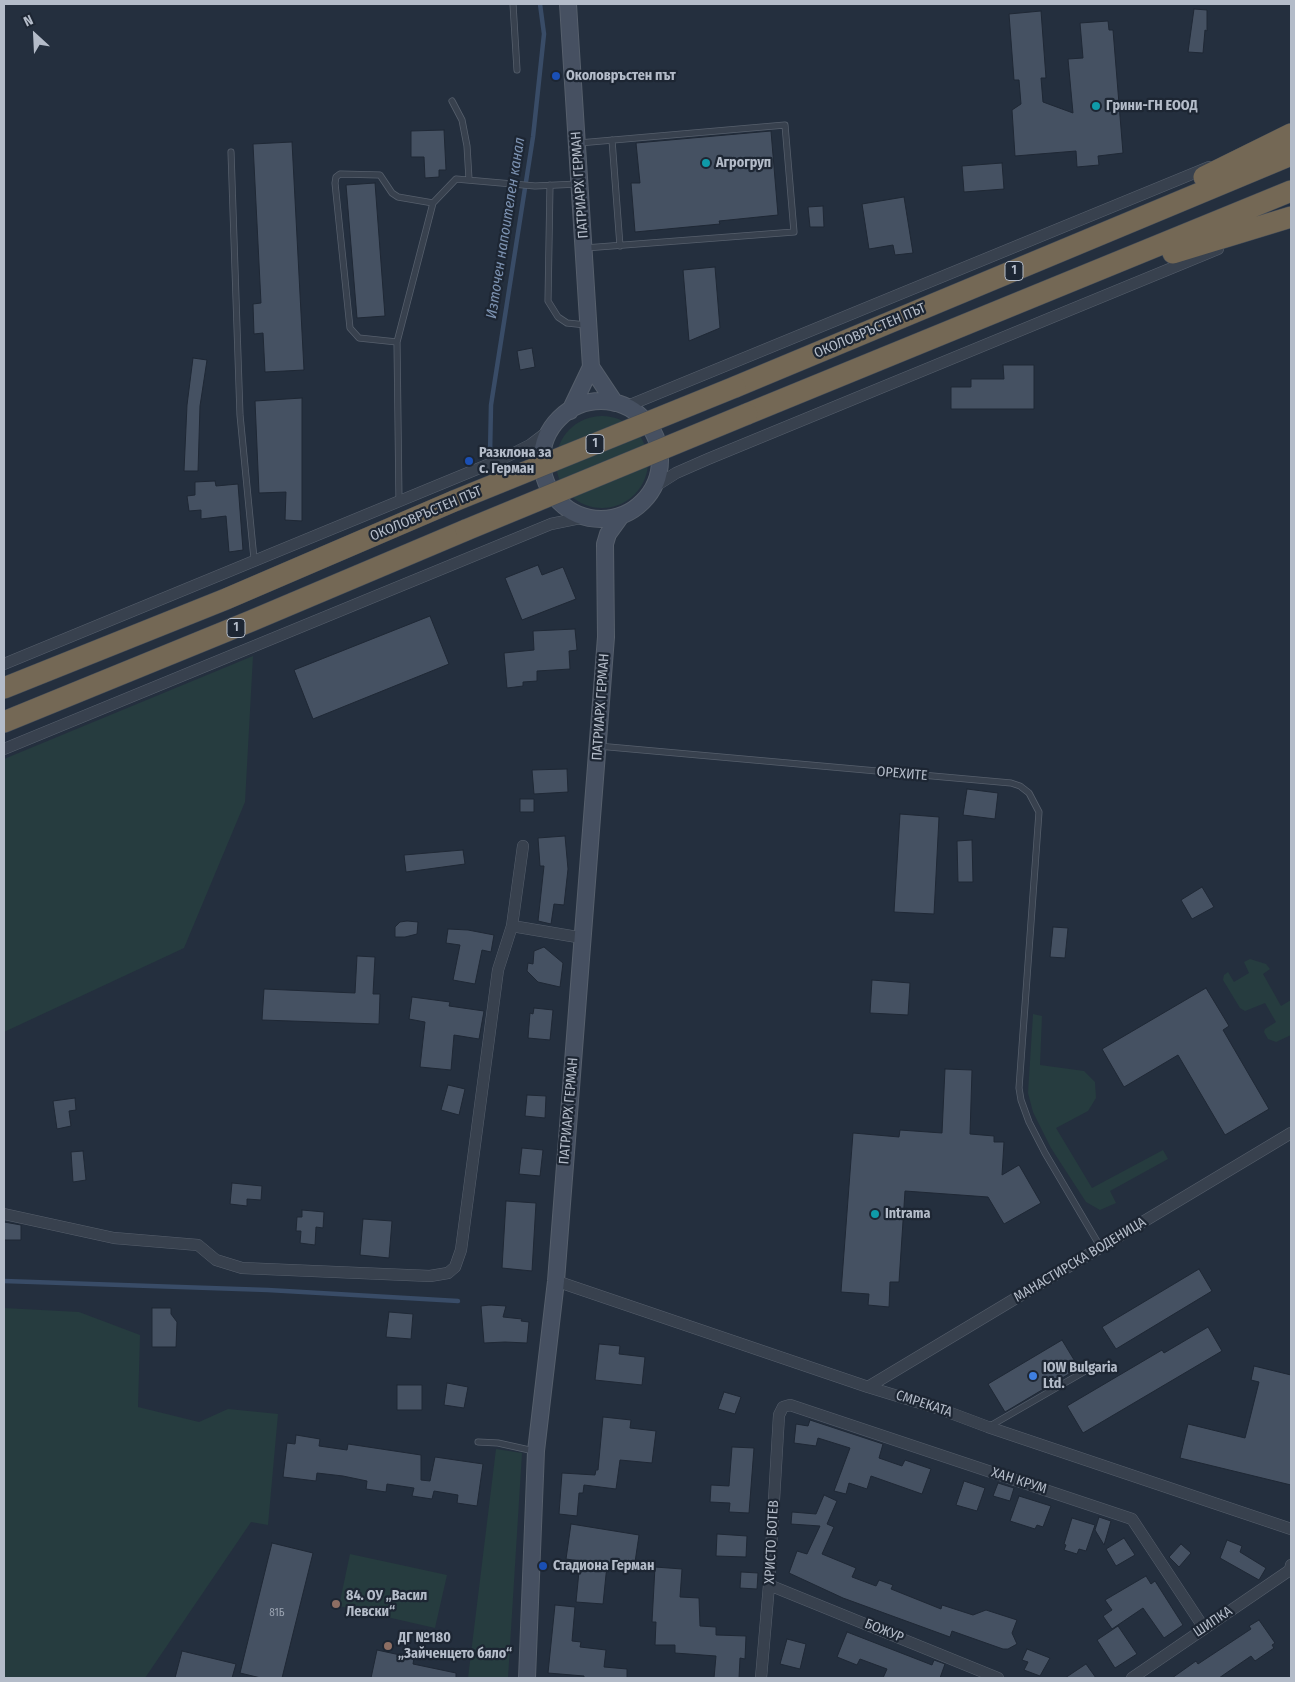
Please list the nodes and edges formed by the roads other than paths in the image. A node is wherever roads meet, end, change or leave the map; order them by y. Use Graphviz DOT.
graph roads {
  1 [pos="514,4"];
  2 [pos="568,4"];
  3 [pos="517,70"];
  4 [pos="452,101"];
  5 [pos="1291,133"];
  6 [pos="612,140"];
  7 [pos="577,143"];
  8 [pos="231,152"];
  9 [pos="1291,155"];
  10 [pos="469,179"];
  11 [pos="580,184"];
  12 [pos="550,185"];
  13 [pos="1291,191"];
  14 [pos="433,203"];
  15 [pos="1291,218"];
  16 [pos="620,246"];
  17 [pos="585,248"];
  18 [pos="1033,263"];
  19 [pos="1054,289"];
  20 [pos="589,326"];
  21 [pos="397,342"];
  22 [pos="591,367"];
  23 [pos="620,405"];
  24 [pos="570,411"];
  25 [pos="551,429"];
  26 [pos="654,487"];
  27 [pos="399,501"];
  28 [pos="620,516"];
  29 [pos="588,518"];
  30 [pos="605,544"];
  31 [pos="254,559"];
  32 [pos="4,664"];
  33 [pos="4,688"];
  34 [pos="4,722"];
  35 [pos="598,746"];
  36 [pos="4,749"];
  37 [pos="523,846"];
  38 [pos="512,926"];
  39 [pos="583,938"];
  40 [pos="1291,1133"];
  41 [pos="4,1214"];
  42 [pos="1100,1248"];
  43 [pos="556,1281"];
  44 [pos="1094,1366"];
  45 [pos="868,1387"];
  46 [pos="783,1406"];
  47 [pos="988,1427"];
  48 [pos="478,1442"];
  49 [pos="536,1451"];
  50 [pos="1291,1529"];
  51 [pos="1291,1565"];
  52 [pos="769,1585"];
  53 [pos="1204,1628"];
  54 [pos="527,1678"];
  55 [pos="761,1678"];
  56 [pos="998,1678"];
  57 [pos="1132,1678"];
  1 -- 3 [label="lane"];
  2 -- 7 [label="street, ПАТРИАРХ ГЕРМАН"];
  4 -- 10 [label="lane"];
  5 -- 18 [label="highway"];
  5 -- 23 [label="street"];
  6 -- 7 [label="lane"];
  6 -- 16 [label="lane"];
  6 -- 16 [label="lane"];
  7 -- 11 [label="street, ПАТРИАРХ ГЕРМАН"];
  8 -- 31 [label="lane"];
  9 -- 18 [label="highway, ОКОЛОВРЪСТЕН ПЪТ / 1"];
  10 -- 12 [label="lane"];
  10 -- 14 [label="lane"];
  11 -- 12 [label="lane"];
  11 -- 17 [label="street, ПАТРИАРХ ГЕРМАН"];
  12 -- 20 [label="lane"];
  13 -- 19 [label="highway, 1"];
  14 -- 21 [label="lane"];
  14 -- 21 [label="lane"];
  15 -- 19 [label="highway"];
  15 -- 26 [label="street"];
  16 -- 17 [label="lane"];
  17 -- 20 [label="street, ПАТРИАРХ ГЕРМАН"];
  18 -- 33 [label="highway, ОКОЛОВРЪСТЕН ПЪТ / 1, bridge"];
  19 -- 34 [label="highway, 1, bridge"];
  20 -- 22 [label="street, ПАТРИАРХ ГЕРМАН"];
  21 -- 27 [label="lane"];
  22 -- 23 [label="street"];
  22 -- 24 [label="street"];
  23 -- 24 [label="street"];
  23 -- 26 [label="street"];
  24 -- 25 [label="street"];
  25 -- 27 [label="street"];
  25 -- 29 [label="street"];
  26 -- 28 [label="street"];
  27 -- 31 [label="street"];
  28 -- 29 [label="street"];
  28 -- 30 [label="street, ПАТРИАРХ ГЕРМАН"];
  29 -- 30 [label="street, ПАТРИАРХ ГЕРМАН"];
  29 -- 36 [label="street"];
  30 -- 35 [label="street, ПАТРИАРХ ГЕРМАН"];
  31 -- 32 [label="street"];
  35 -- 39 [label="street, ПАТРИАРХ ГЕРМАН"];
  35 -- 42 [label="lane, ОРЕХИТЕ"];
  37 -- 38 [label="street"];
  38 -- 39 [label="street"];
  38 -- 41 [label="street"];
  39 -- 43 [label="street, ПАТРИАРХ ГЕРМАН"];
  40 -- 42 [label="street, МАНАСТИРСКА ВОДЕНИЦА"];
  42 -- 45 [label="street, МАНАСТИРСКА ВОДЕНИЦА"];
  43 -- 45 [label="street, СМРЕКАТА"];
  43 -- 49 [label="street, ПАТРИАРХ ГЕРМАН"];
  44 -- 47 [label="lane"];
  45 -- 47 [label="street, СМРЕКАТА"];
  46 -- 52 [label="street, ХРИСТО БОТЕВ"];
  46 -- 53 [label="street, ХАН КРУМ"];
  47 -- 50 [label="street, СМРЕКАТА"];
  48 -- 49 [label="lane"];
  49 -- 54 [label="street, ПАТРИАРХ ГЕРМАН"];
  51 -- 53 [label="street, ШИПКА"];
  52 -- 55 [label="street, ХРИСТО БОТЕВ"];
  52 -- 56 [label="street, БОЖУР"];
  53 -- 57 [label="street, ШИПКА"];
}
